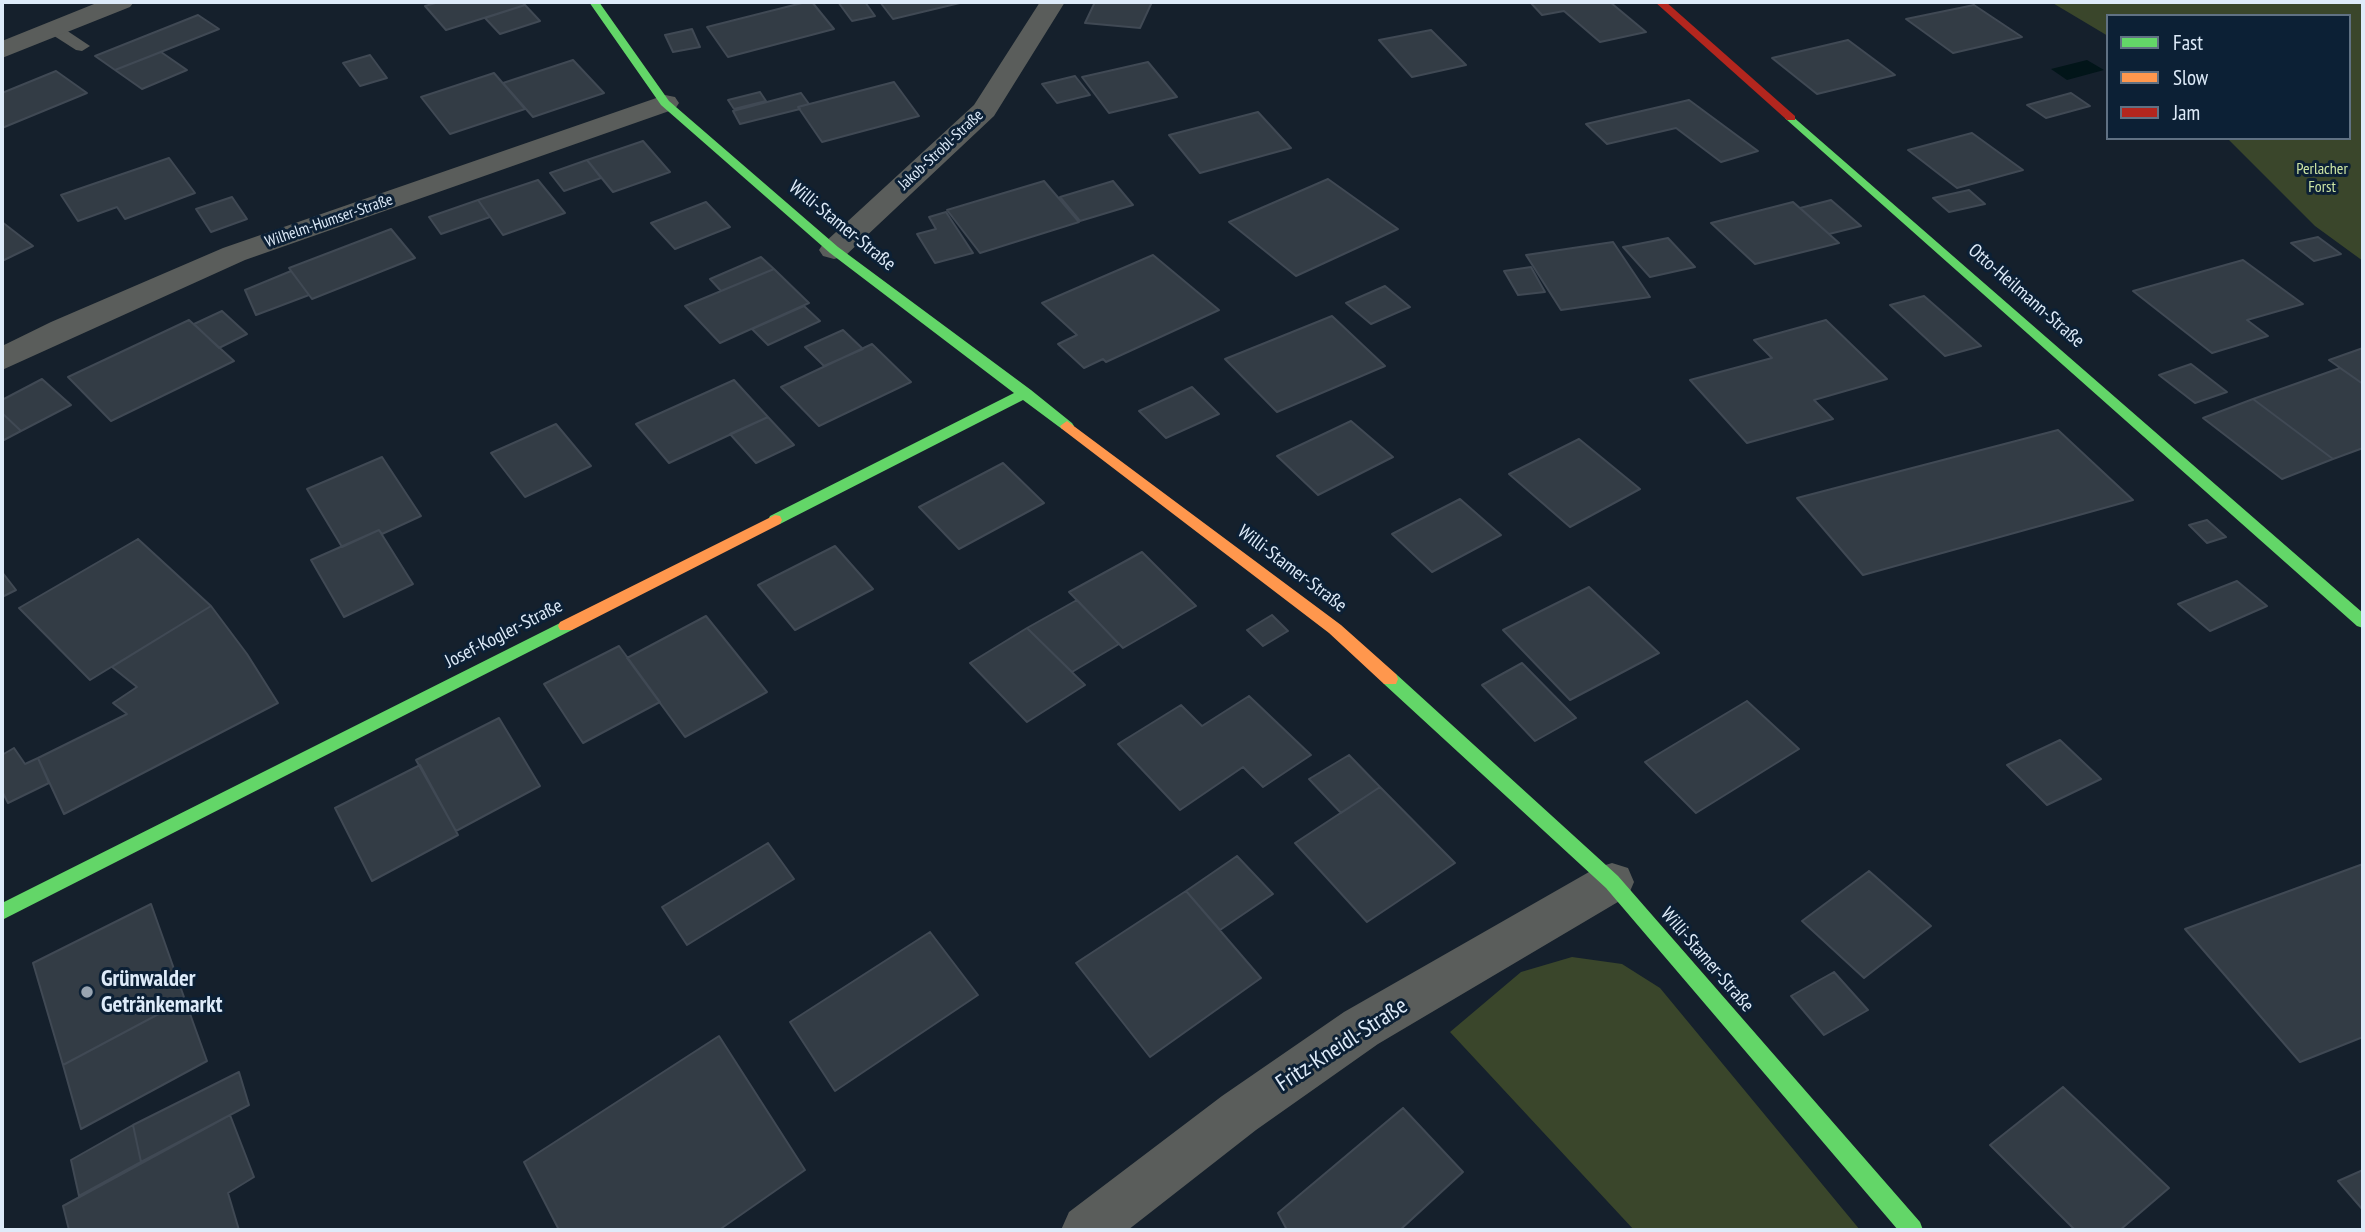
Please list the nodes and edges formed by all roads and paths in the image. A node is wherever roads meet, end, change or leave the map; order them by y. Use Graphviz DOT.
graph roads {
  1 [pos="121,2"];
  2 [pos="594,2"];
  3 [pos="1052,2"];
  4 [pos="1660,2"];
  5 [pos="54,29"];
  6 [pos="82,46"];
  7 [pos="2,50"];
  8 [pos="665,103"];
  9 [pos="834,250"];
  10 [pos="2,359"];
  11 [pos="1026,393"];
  12 [pos="2363,622"];
  13 [pos="1612,882"];
  14 [pos="2,912"];
  15 [pos="1087,1230"];
  16 [pos="1912,1230"];
  1 -- 5 [label="street"];
  2 -- 8 [label="street, Willi-Stamer-Straße"];
  3 -- 9 [label="street, Jakob-Strobl-Straße"];
  4 -- 12 [label="street, Otto-Heilmann-Straße"];
  5 -- 6 [label="lane"];
  5 -- 7 [label="street"];
  8 -- 9 [label="street, Willi-Stamer-Straße"];
  8 -- 10 [label="street, Wilhelm-Humser-Straße"];
  9 -- 11 [label="street, Willi-Stamer-Straße"];
  11 -- 13 [label="street, Willi-Stamer-Straße"];
  11 -- 14 [label="street, Josef-Kogler-Straße"];
  13 -- 15 [label="street, Fritz-Kneidl-Straße"];
  13 -- 16 [label="street, Willi-Stamer-Straße"];
}
